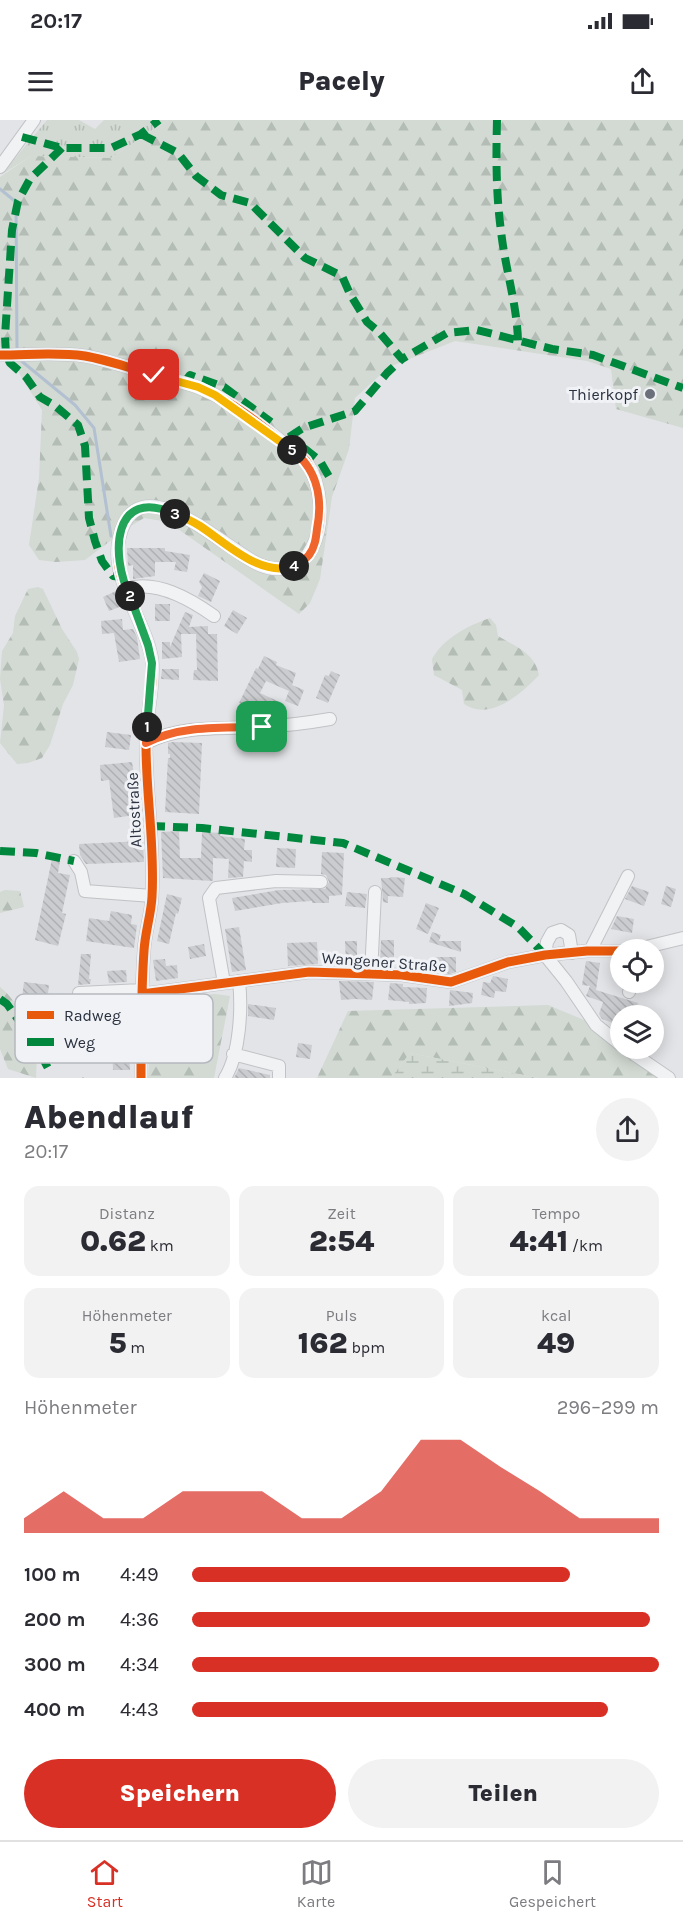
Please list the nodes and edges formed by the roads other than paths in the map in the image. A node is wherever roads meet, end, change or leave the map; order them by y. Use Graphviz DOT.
graph roads {
  1 [pos="34,120"];
  2 [pos="0,167"];
  3 [pos="0,356"];
  4 [pos="126,589"];
  5 [pos="214,616"];
  6 [pos="330,719"];
  7 [pos="146,743"];
  8 [pos="74,861"];
  9 [pos="628,876"];
  10 [pos="321,882"];
  11 [pos="375,892"];
  12 [pos="152,897"];
  13 [pos="683,938"];
  14 [pos="664,943"];
  15 [pos="590,951"];
  16 [pos="610,951"];
  17 [pos="572,953"];
  18 [pos="545,955"];
  19 [pos="371,974"];
  20 [pos="239,981"];
  21 [pos="224,983"];
  22 [pos="142,992"];
  23 [pos="79,993"];
  24 [pos="610,1036"];
  25 [pos="233,1054"];
  26 [pos="641,1059"];
  27 [pos="141,1063"];
  28 [pos="141,1078"];
  29 [pos="225,1078"];
  30 [pos="279,1078"];
  31 [pos="669,1078"];
  1 -- 2 [label="street"];
  3 -- 4 [label="street, Altostraße"];
  4 -- 5 [label="street"];
  4 -- 7 [label="street, Altostraße"];
  6 -- 7 [label="street"];
  7 -- 12 [label="street, Altostraße"];
  8 -- 12 [label="street"];
  9 -- 15 [label="street"];
  10 -- 21 [label="street"];
  11 -- 19 [label="street"];
  12 -- 22 [label="street, Altostraße"];
  13 -- 14 [label="street"];
  15 -- 16 [label="street, Wangener Straße"];
  15 -- 17 [label="street, Wangener Straße"];
  17 -- 18 [label="street, Wangener Straße"];
  17 -- 18 [label="street"];
  18 -- 19 [label="street, Wangener Straße"];
  18 -- 24 [label="street"];
  19 -- 20 [label="street, Wangener Straße"];
  20 -- 21 [label="street, Wangener Straße"];
  20 -- 25 [label="street"];
  21 -- 22 [label="street, Wangener Straße"];
  22 -- 23 [label="street, Wangener Straße"];
  25 -- 29 [label="street"];
  25 -- 30 [label="street"];
  26 -- 31 [label="street"];
  27 -- 28 [label="street, Altostraße"];
}
